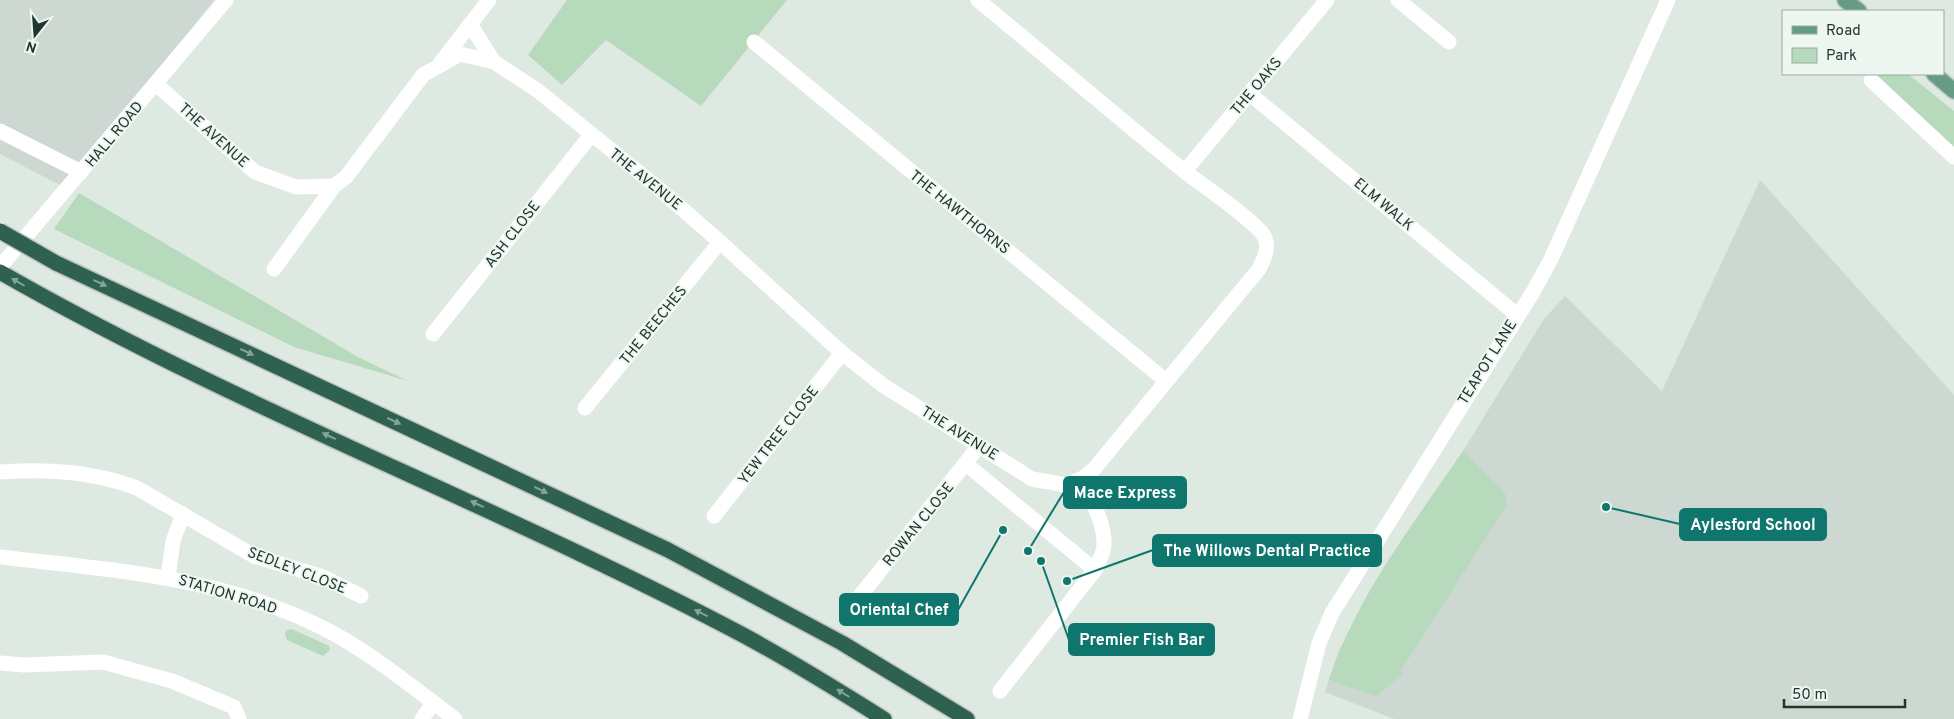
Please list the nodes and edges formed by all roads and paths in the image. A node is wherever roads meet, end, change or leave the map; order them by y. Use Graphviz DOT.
graph roads {
  1 [pos="226,0"];
  2 [pos="489,0"];
  3 [pos="978,0"];
  4 [pos="1327,0"];
  5 [pos="1398,0"];
  6 [pos="1668,0"];
  7 [pos="1845,0"];
  8 [pos="1858,10"];
  9 [pos="470,24"];
  10 [pos="754,42"];
  11 [pos="1449,42"];
  12 [pos="494,62"];
  13 [pos="437,67"];
  14 [pos="1935,75"];
  15 [pos="1871,80"];
  16 [pos="156,84"];
  17 [pos="1954,91"];
  18 [pos="1250,94"];
  19 [pos="0,131"];
  20 [pos="591,135"];
  21 [pos="1954,157"];
  22 [pos="1185,171"];
  23 [pos="81,172"];
  24 [pos="334,186"];
  25 [pos="0,231"];
  26 [pos="720,242"];
  27 [pos="0,267"];
  28 [pos="274,269"];
  29 [pos="0,272"];
  30 [pos="1517,315"];
  31 [pos="433,334"];
  32 [pos="842,354"];
  33 [pos="1166,382"];
  34 [pos="585,408"];
  35 [pos="979,446"];
  36 [pos="966,464"];
  37 [pos="0,472"];
  38 [pos="1083,478"];
  39 [pos="183,514"];
  40 [pos="714,516"];
  41 [pos="0,557"];
  42 [pos="1095,570"];
  43 [pos="168,577"];
  44 [pos="361,596"];
  45 [pos="856,601"];
  46 [pos="0,663"];
  47 [pos="1000,691"];
  48 [pos="433,703"];
  49 [pos="239,719"];
  50 [pos="422,719"];
  51 [pos="455,719"];
  52 [pos="884,719"];
  53 [pos="967,719"];
  54 [pos="1300,719"];
  1 -- 16 [label="street, HALL ROAD"];
  2 -- 9 [label="street"];
  3 -- 22 [label="street, THE AVENUE"];
  4 -- 18 [label="street, THE OAKS"];
  5 -- 11 [label="street"];
  6 -- 30 [label="street, TEAPOT LANE"];
  7 -- 8 [label="main road"];
  9 -- 12 [label="street"];
  9 -- 13 [label="street"];
  10 -- 33 [label="street, THE HAWTHORNS"];
  12 -- 13 [label="street, THE AVENUE"];
  12 -- 20 [label="street, THE AVENUE"];
  13 -- 24 [label="street, THE AVENUE"];
  14 -- 17 [label="main road"];
  15 -- 21 [label="street"];
  16 -- 23 [label="street, HALL ROAD"];
  16 -- 24 [label="street, THE AVENUE"];
  18 -- 22 [label="street, THE OAKS"];
  18 -- 30 [label="street, ELM WALK"];
  19 -- 23 [label="street"];
  20 -- 26 [label="street, THE AVENUE"];
  20 -- 31 [label="street, ASH CLOSE"];
  22 -- 33 [label="street, THE AVENUE"];
  23 -- 27 [label="street, HALL ROAD"];
  24 -- 28 [label="street, THE AVENUE"];
  25 -- 53 [label="highway, one-way, bridge"];
  26 -- 32 [label="street, THE AVENUE"];
  26 -- 34 [label="street, THE BEECHES"];
  52 -- 29 [label="highway, one-way"];
  30 -- 54 [label="street, TEAPOT LANE"];
  32 -- 35 [label="street, THE AVENUE"];
  32 -- 40 [label="street, YEW TREE CLOSE"];
  33 -- 38 [label="street, THE AVENUE"];
  35 -- 36 [label="street, ROWAN CLOSE"];
  35 -- 38 [label="street, THE AVENUE"];
  36 -- 42 [label="street"];
  36 -- 45 [label="street, ROWAN CLOSE"];
  37 -- 39 [label="street, SEDLEY CLOSE"];
  38 -- 42 [label="street"];
  39 -- 43 [label="street"];
  39 -- 44 [label="street, SEDLEY CLOSE"];
  41 -- 43 [label="street, STATION ROAD"];
  42 -- 47 [label="street"];
  43 -- 48 [label="street, STATION ROAD"];
  46 -- 49 [label="street"];
  48 -- 50 [label="street"];
  48 -- 51 [label="street, STATION ROAD"];
}
